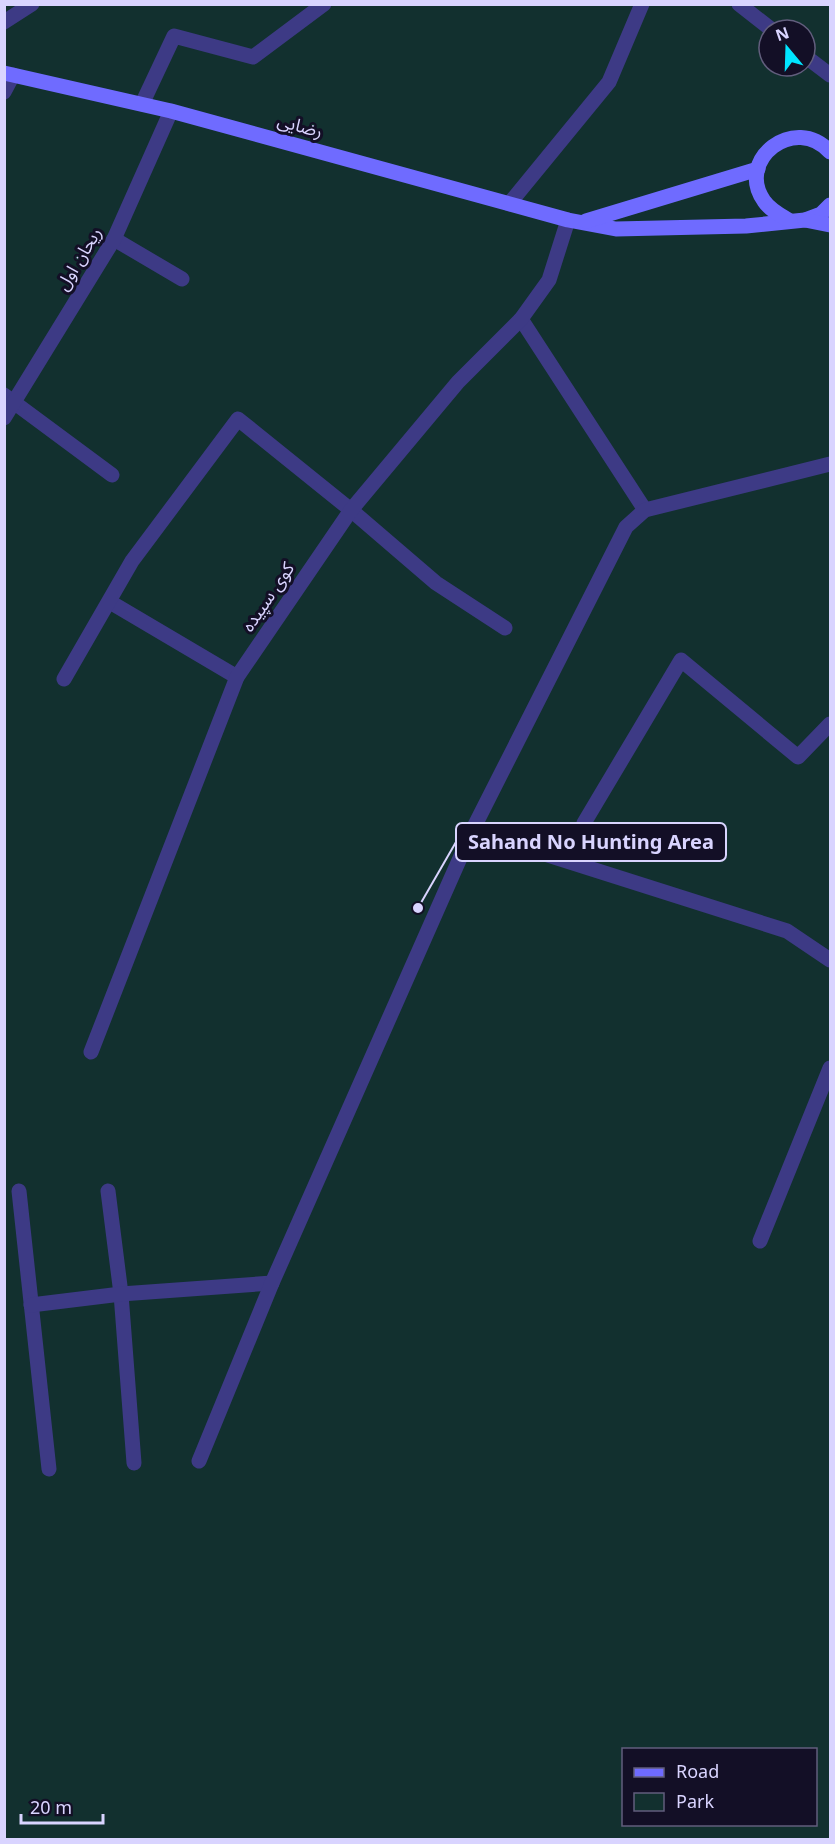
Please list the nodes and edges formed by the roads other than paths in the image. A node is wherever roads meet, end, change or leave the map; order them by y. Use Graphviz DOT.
graph roads {
  1 [pos="32,4"];
  2 [pos="324,4"];
  3 [pos="642,4"];
  4 [pos="739,4"];
  5 [pos="757,18"];
  6 [pos="4,22"];
  7 [pos="817,65"];
  8 [pos="9,74"];
  9 [pos="831,75"];
  10 [pos="4,92"];
  11 [pos="142,104"];
  12 [pos="171,111"];
  13 [pos="828,144"];
  14 [pos="758,169"];
  15 [pos="509,204"];
  16 [pos="831,205"];
  17 [pos="568,220"];
  18 [pos="805,220"];
  19 [pos="790,221"];
  20 [pos="584,222"];
  21 [pos="831,225"];
  22 [pos="114,239"];
  23 [pos="182,279"];
  24 [pos="521,319"];
  25 [pos="9,399"];
  26 [pos="4,418"];
  27 [pos="831,464"];
  28 [pos="112,475"];
  29 [pos="351,510"];
  30 [pos="645,510"];
  31 [pos="110,602"];
  32 [pos="505,628"];
  33 [pos="237,677"];
  34 [pos="64,680"];
  35 [pos="831,724"];
  36 [pos="584,823"];
  37 [pos="472,831"];
  38 [pos="831,960"];
  39 [pos="91,1052"];
  40 [pos="831,1068"];
  41 [pos="19,1191"];
  42 [pos="108,1191"];
  43 [pos="760,1241"];
  44 [pos="272,1282"];
  45 [pos="121,1294"];
  46 [pos="31,1305"];
  47 [pos="199,1461"];
  48 [pos="134,1463"];
  49 [pos="49,1469"];
  1 -- 6 [label="street"];
  2 -- 11 [label="street"];
  3 -- 15 [label="street"];
  4 -- 5 [label="street"];
  7 -- 9 [label="street"];
  8 -- 10 [label="street"];
  8 -- 11 [label="main road, رضایی"];
  11 -- 12 [label="main road, رضایی"];
  12 -- 15 [label="main road, رضایی"];
  12 -- 22 [label="street, ریحان اول"];
  13 -- 14 [label="main road"];
  14 -- 19 [label="main road"];
  14 -- 20 [label="main road"];
  15 -- 17 [label="main road, رضایی"];
  16 -- 18 [label="main road"];
  17 -- 20 [label="main road, رضایی"];
  17 -- 24 [label="street, کوی سپیده"];
  18 -- 19 [label="main road, رضایی"];
  18 -- 21 [label="main road"];
  19 -- 20 [label="main road, رضایی"];
  22 -- 23 [label="street"];
  22 -- 25 [label="street, ریحان اول"];
  24 -- 29 [label="street, کوی سپیده"];
  24 -- 30 [label="street"];
  25 -- 26 [label="street, ریحان اول"];
  25 -- 28 [label="street"];
  27 -- 30 [label="street"];
  29 -- 31 [label="street"];
  29 -- 32 [label="street"];
  29 -- 33 [label="street, کوی سپیده"];
  30 -- 37 [label="street"];
  31 -- 33 [label="street"];
  31 -- 34 [label="street"];
  33 -- 39 [label="street, کوی سپیده"];
  35 -- 36 [label="street"];
  37 -- 38 [label="street"];
  37 -- 44 [label="street"];
  40 -- 43 [label="street"];
  41 -- 46 [label="street"];
  42 -- 45 [label="street"];
  44 -- 45 [label="street"];
  44 -- 47 [label="street"];
  45 -- 46 [label="street"];
  45 -- 48 [label="street"];
  46 -- 49 [label="street"];
}
